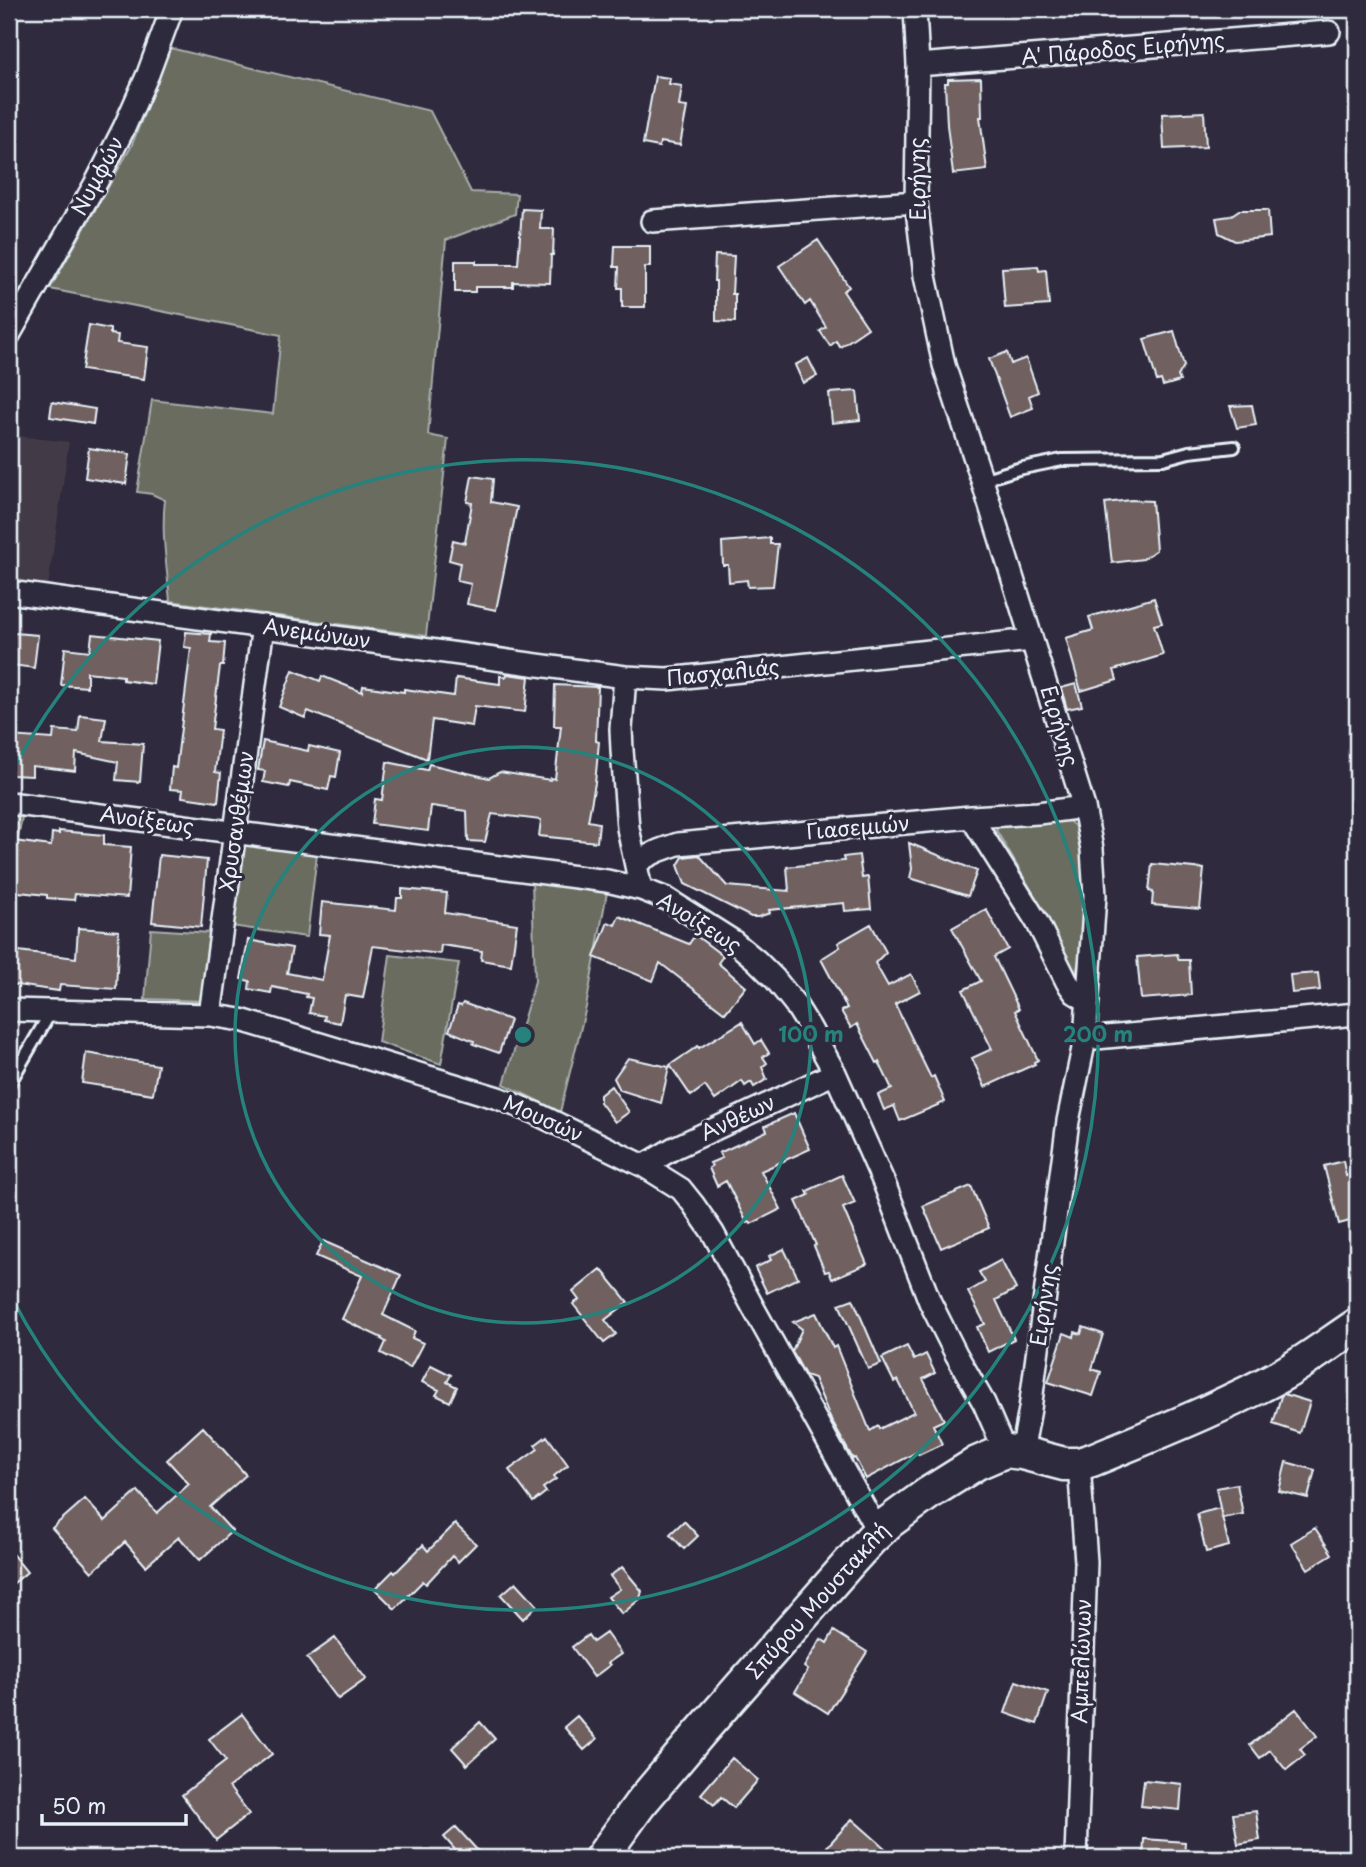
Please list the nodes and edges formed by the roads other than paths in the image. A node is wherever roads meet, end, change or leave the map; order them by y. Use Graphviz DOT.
graph roads {
  1 [pos="172,9"];
  2 [pos="915,9"];
  3 [pos="1329,32"];
  4 [pos="918,65"];
  5 [pos="916,202"];
  6 [pos="652,221"];
  7 [pos="9,335"];
  8 [pos="1234,447"];
  9 [pos="982,481"];
  10 [pos="9,592"];
  11 [pos="263,626"];
  12 [pos="1032,640"];
  13 [pos="625,677"];
  14 [pos="9,803"];
  15 [pos="1084,807"];
  16 [pos="971,817"];
  17 [pos="235,833"];
  18 [pos="637,863"];
  19 [pos="641,889"];
  20 [pos="1088,1001"];
  21 [pos="9,1010"];
  22 [pos="52,1010"];
  23 [pos="1357,1014"];
  24 [pos="210,1015"];
  25 [pos="1086,1039"];
  26 [pos="835,1073"];
  27 [pos="9,1084"];
  28 [pos="644,1166"];
  29 [pos="1357,1325"];
  30 [pos="1013,1452"];
  31 [pos="1079,1464"];
  32 [pos="878,1532"];
  33 [pos="601,1858"];
  34 [pos="1076,1858"];
  1 -- 7 [label="street, Νυμφών"];
  2 -- 4 [label="street, Ειρήνης"];
  3 -- 4 [label="street, A' Πάροδος Ειρήνης"];
  4 -- 5 [label="street, Ειρήνης"];
  5 -- 6 [label="street"];
  5 -- 9 [label="street, Ειρήνης"];
  8 -- 9 [label="lane"];
  9 -- 12 [label="street, Ειρήνης"];
  10 -- 11 [label="street, Ανεμώνων"];
  11 -- 13 [label="street, Ανεμώνων"];
  11 -- 17 [label="street, Χρυσανθέμων"];
  12 -- 13 [label="street, Πασχαλιάς"];
  12 -- 15 [label="street, Ειρήνης"];
  13 -- 18 [label="street"];
  14 -- 17 [label="street, Ανοίξεως"];
  15 -- 16 [label="street, Γιασεμιών"];
  15 -- 20 [label="street, Ειρήνης"];
  16 -- 18 [label="street, Γιασεμιών"];
  16 -- 20 [label="street"];
  17 -- 19 [label="street, Ανοίξεως"];
  17 -- 24 [label="street, Χρυσανθέμων"];
  18 -- 19 [label="street"];
  19 -- 26 [label="street, Ανοίξεως"];
  20 -- 25 [label="street, Ειρήνης"];
  21 -- 22 [label="street, Μουσών"];
  22 -- 24 [label="street, Μουσών"];
  22 -- 27 [label="lane"];
  23 -- 25 [label="street"];
  24 -- 28 [label="street, Μουσών"];
  25 -- 30 [label="street, Ειρήνης"];
  26 -- 28 [label="street, Ανθέων"];
  26 -- 30 [label="street, Ανοίξεως"];
  28 -- 32 [label="street, Μουσών"];
  29 -- 31 [label="street"];
  30 -- 31 [label="street"];
  30 -- 32 [label="street, Σπύρου Μουστακλή"];
  31 -- 34 [label="street, Αμπελώνων"];
  32 -- 33 [label="street, Σπύρου Μουστακλή"];
}
